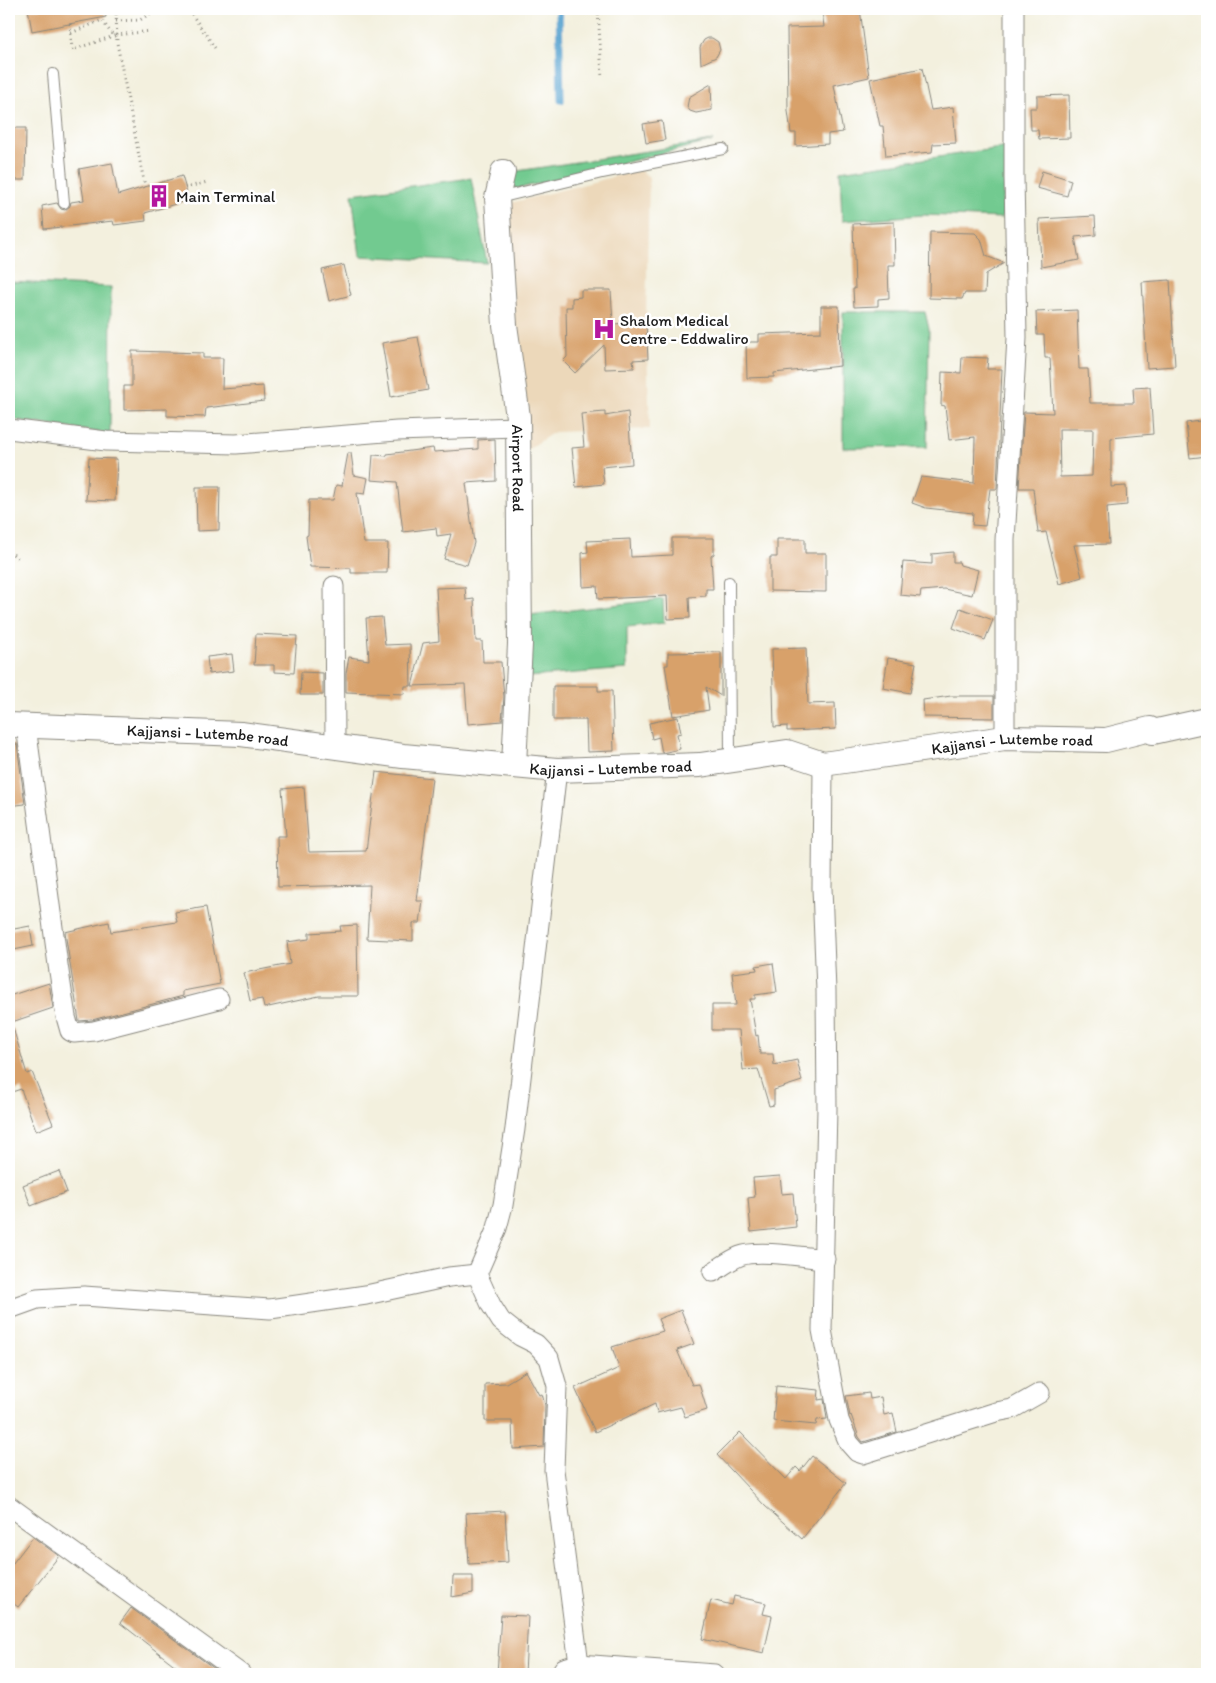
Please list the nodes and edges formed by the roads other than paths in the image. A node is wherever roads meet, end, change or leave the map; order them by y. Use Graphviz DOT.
graph roads {
  1 [pos="1014,9"];
  2 [pos="53,74"];
  3 [pos="723,149"];
  4 [pos="503,172"];
  5 [pos="497,198"];
  6 [pos="64,203"];
  7 [pos="518,427"];
  8 [pos="9,429"];
  9 [pos="729,582"];
  10 [pos="334,586"];
  11 [pos="1207,720"];
  12 [pos="17,726"];
  13 [pos="1005,738"];
  14 [pos="335,746"];
  15 [pos="730,761"];
  16 [pos="514,764"];
  17 [pos="823,764"];
  18 [pos="557,770"];
  19 [pos="219,1000"];
  20 [pos="825,1259"];
  21 [pos="713,1272"];
  22 [pos="477,1274"];
  23 [pos="9,1309"];
  24 [pos="1040,1393"];
  25 [pos="9,1506"];
  26 [pos="580,1664"];
  27 [pos="241,1674"];
  28 [pos="560,1674"];
  29 [pos="715,1674"];
  1 -- 13 [label="street"];
  2 -- 6 [label="lane"];
  3 -- 5 [label="lane"];
  4 -- 5 [label="street, Airport Road"];
  5 -- 7 [label="street, Airport Road"];
  7 -- 8 [label="street"];
  7 -- 16 [label="street, Airport Road"];
  9 -- 15 [label="lane"];
  10 -- 14 [label="street"];
  11 -- 13 [label="street, Kajjansi - Lutembe road"];
  12 -- 14 [label="street, Kajjansi - Lutembe road"];
  12 -- 19 [label="street"];
  13 -- 17 [label="street, Kajjansi - Lutembe road"];
  14 -- 16 [label="street, Kajjansi - Lutembe road"];
  15 -- 17 [label="street, Kajjansi - Lutembe road"];
  15 -- 18 [label="street, Kajjansi - Lutembe road"];
  16 -- 18 [label="street, Kajjansi - Lutembe road"];
  17 -- 20 [label="street"];
  18 -- 22 [label="street"];
  20 -- 21 [label="street"];
  20 -- 24 [label="street"];
  22 -- 23 [label="street"];
  22 -- 26 [label="street"];
  25 -- 27 [label="street"];
  26 -- 28 [label="street"];
  26 -- 29 [label="street"];
}
